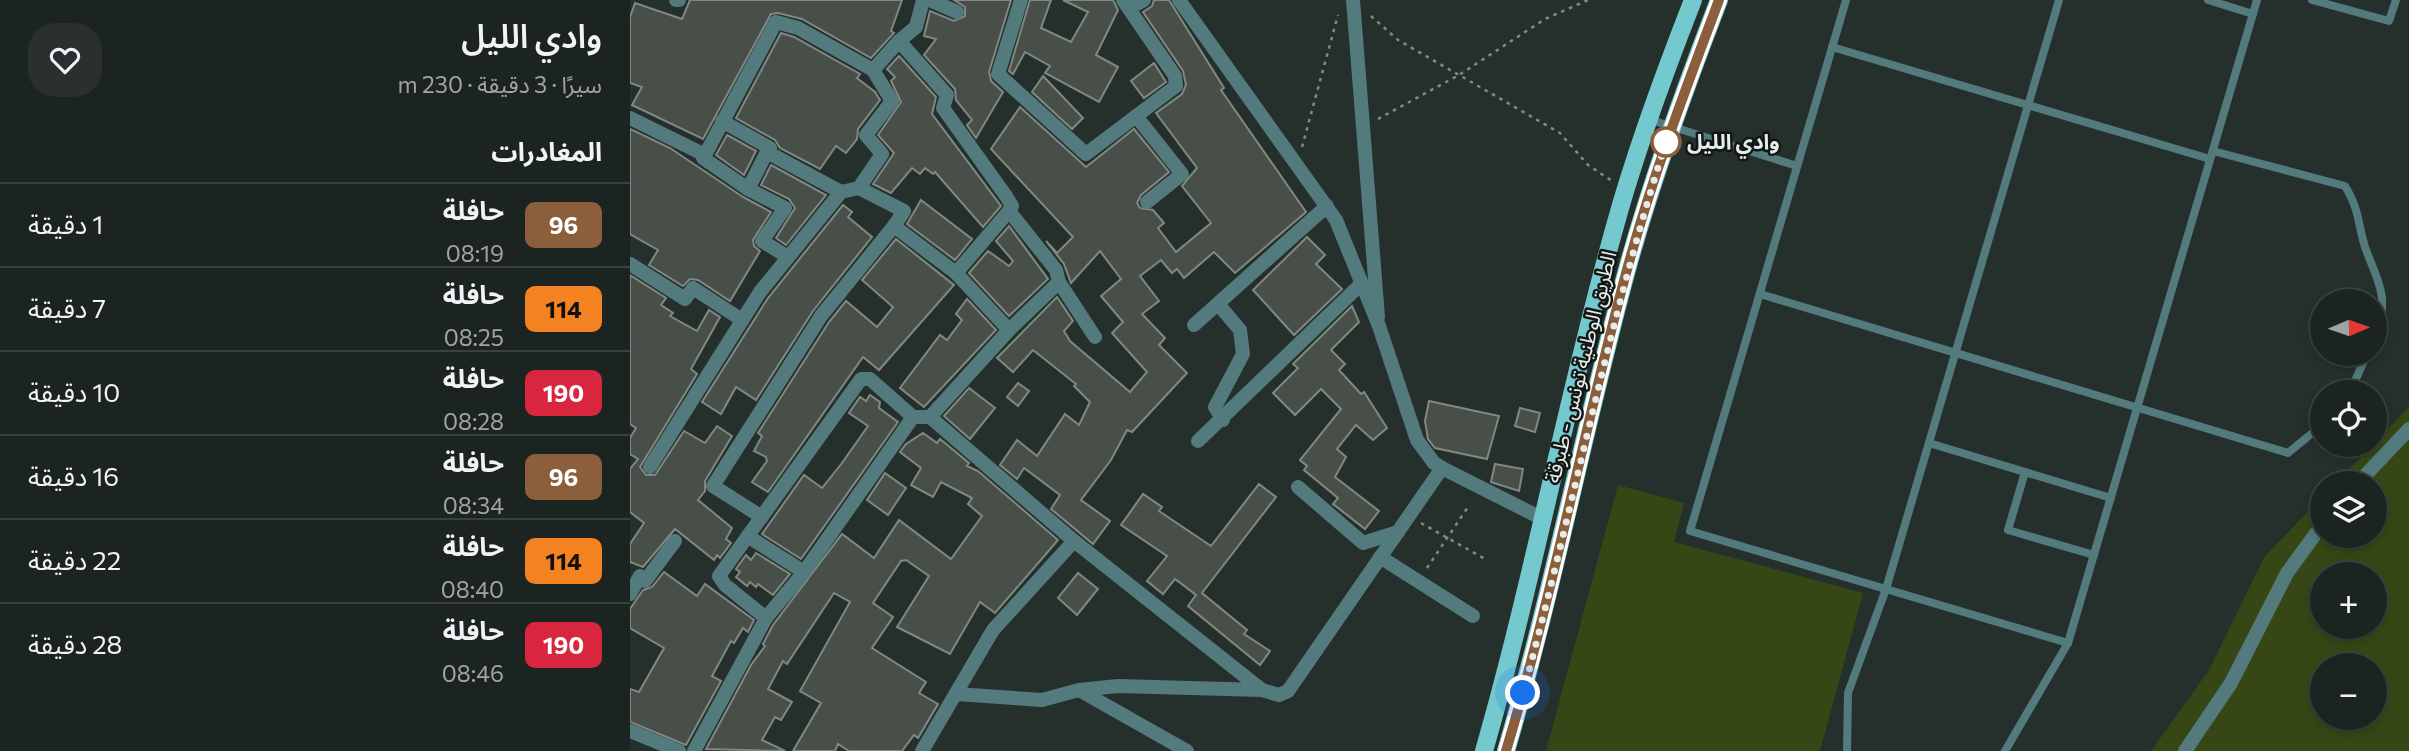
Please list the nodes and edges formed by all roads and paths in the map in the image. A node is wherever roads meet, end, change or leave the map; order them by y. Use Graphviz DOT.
graph roads {
  1 [pos="923,0"];
  2 [pos="930,0"];
  3 [pos="1021,0"];
  4 [pos="1144,0"];
  5 [pos="1179,0"];
  6 [pos="1353,0"];
  7 [pos="1588,0"];
  8 [pos="1693,0"];
  9 [pos="1719,0"];
  10 [pos="1846,0"];
  11 [pos="2059,0"];
  12 [pos="2207,0"];
  13 [pos="2257,0"];
  14 [pos="2312,0"];
  15 [pos="2396,0"];
  16 [pos="1126,4"];
  17 [pos="957,12"];
  18 [pos="2253,13"];
  19 [pos="899,41"];
  20 [pos="1832,47"];
  21 [pos="873,70"];
  22 [pos="1459,75"];
  23 [pos="2028,105"];
  24 [pos="1136,116"];
  25 [pos="630,117"];
  26 [pos="1648,119"];
  27 [pos="722,121"];
  28 [pos="1671,125"];
  29 [pos="1363,128"];
  30 [pos="767,152"];
  31 [pos="705,155"];
  32 [pos="2211,155"];
  33 [pos="1797,166"];
  34 [pos="1296,167"];
  35 [pos="859,188"];
  36 [pos="748,189"];
  37 [pos="1626,190"];
  38 [pos="841,192"];
  39 [pos="1147,202"];
  40 [pos="1326,206"];
  41 [pos="1009,211"];
  42 [pos="894,226"];
  43 [pos="788,257"];
  44 [pos="630,264"];
  45 [pos="956,273"];
  46 [pos="1059,282"];
  47 [pos="1360,285"];
  48 [pos="2383,289"];
  49 [pos="1759,294"];
  50 [pos="1217,304"];
  51 [pos="742,320"];
  52 [pos="1194,325"];
  53 [pos="1379,326"];
  54 [pos="1009,330"];
  55 [pos="1095,337"];
  56 [pos="1955,353"];
  57 [pos="2137,407"];
  58 [pos="913,417"];
  59 [pos="930,417"];
  60 [pos="1223,420"];
  61 [pos="2409,429"];
  62 [pos="2310,435"];
  63 [pos="1198,441"];
  64 [pos="1929,443"];
  65 [pos="650,467"];
  66 [pos="1442,468"];
  67 [pos="2025,471"];
  68 [pos="2369,471"];
  69 [pos="1298,487"];
  70 [pos="2111,498"];
  71 [pos="1468,507"];
  72 [pos="1409,516"];
  73 [pos="762,517"];
  74 [pos="1543,519"];
  75 [pos="1398,532"];
  76 [pos="749,537"];
  77 [pos="1449,538"];
  78 [pos="675,541"];
  79 [pos="1074,541"];
  80 [pos="2310,541"];
  81 [pos="2094,555"];
  82 [pos="1380,556"];
  83 [pos="1485,559"];
  84 [pos="804,572"];
  85 [pos="1423,574"];
  86 [pos="1886,589"];
  87 [pos="630,594"];
  88 [pos="1473,615"];
  89 [pos="766,618"];
  90 [pos="2068,643"];
  91 [pos="1079,690"];
  92 [pos="1262,690"];
  93 [pos="956,694"];
  94 [pos="630,731"];
  95 [pos="679,751"];
  96 [pos="694,751"];
  97 [pos="922,751"];
  98 [pos="1186,751"];
  99 [pos="1484,751"];
  100 [pos="1506,751"];
  101 [pos="1847,751"];
  102 [pos="2005,751"];
  103 [pos="2185,751"];
  1 -- 19 [label="street"];
  2 -- 17 [label="street"];
  3 -- 24 [label="street"];
  4 -- 16 [label="street"];
  5 -- 34 [label="street"];
  6 -- 22 [label="path"];
  6 -- 29 [label="street"];
  6 -- 34 [label="path"];
  7 -- 22 [label="path"];
  8 -- 26 [label="main road, الطريق الوطنية تونس - طبرقة"];
  9 -- 28 [label="main road, الطريق الوطنية تونس - طبرقة"];
  10 -- 20 [label="lane"];
  11 -- 23 [label="lane"];
  12 -- 18 [label="lane"];
  13 -- 18 [label="lane"];
  14 -- 15 [label="lane"];
  16 -- 24 [label="street"];
  18 -- 32 [label="lane"];
  19 -- 21 [label="street"];
  19 -- 41 [label="street"];
  20 -- 23 [label="lane"];
  20 -- 33 [label="lane"];
  21 -- 27 [label="street"];
  21 -- 35 [label="street"];
  22 -- 29 [label="path"];
  22 -- 37 [label="path"];
  23 -- 32 [label="lane"];
  23 -- 56 [label="lane"];
  24 -- 39 [label="street"];
  25 -- 31 [label="street"];
  26 -- 28 [label="lane"];
  26 -- 37 [label="main road, الطريق الوطنية تونس - طبرقة"];
  27 -- 30 [label="street"];
  27 -- 31 [label="street"];
  28 -- 33 [label="lane"];
  28 -- 100 [label="main road, الطريق الوطنية تونس - طبرقة"];
  29 -- 53 [label="street"];
  30 -- 36 [label="street"];
  30 -- 38 [label="street"];
  31 -- 36 [label="street"];
  32 -- 48 [label="lane"];
  32 -- 57 [label="lane"];
  33 -- 49 [label="lane"];
  34 -- 40 [label="street"];
  35 -- 38 [label="street"];
  35 -- 42 [label="street"];
  36 -- 43 [label="street"];
  37 -- 74 [label="main road, الطريق الوطنية تونس - طبرقة"];
  38 -- 43 [label="street"];
  40 -- 47 [label="street"];
  40 -- 50 [label="street"];
  41 -- 45 [label="street"];
  41 -- 46 [label="street"];
  42 -- 45 [label="street"];
  42 -- 73 [label="street"];
  43 -- 51 [label="street"];
  44 -- 51 [label="street"];
  45 -- 54 [label="street"];
  46 -- 54 [label="street"];
  46 -- 55 [label="street"];
  47 -- 53 [label="street"];
  47 -- 60 [label="street"];
  49 -- 56 [label="lane"];
  49 -- 86 [label="lane"];
  50 -- 52 [label="street"];
  50 -- 60 [label="street"];
  51 -- 65 [label="street"];
  53 -- 66 [label="street"];
  54 -- 59 [label="street"];
  56 -- 57 [label="lane"];
  56 -- 64 [label="lane"];
  57 -- 62 [label="lane"];
  57 -- 70 [label="lane"];
  58 -- 59 [label="street"];
  58 -- 73 [label="street"];
  58 -- 84 [label="street"];
  59 -- 79 [label="street"];
  60 -- 63 [label="street"];
  61 -- 68 [label="street"];
  64 -- 67 [label="lane"];
  64 -- 86 [label="lane"];
  66 -- 72 [label="street"];
  66 -- 74 [label="street"];
  67 -- 70 [label="lane"];
  67 -- 81 [label="lane"];
  69 -- 75 [label="street"];
  70 -- 81 [label="lane"];
  71 -- 77 [label="path"];
  72 -- 75 [label="street"];
  72 -- 77 [label="path"];
  73 -- 76 [label="street"];
  74 -- 99 [label="main road, الطريق الوطنية تونس - طبرقة"];
  75 -- 82 [label="street"];
  76 -- 84 [label="street"];
  76 -- 89 [label="street"];
  77 -- 83 [label="path"];
  77 -- 85 [label="path"];
  78 -- 87 [label="street"];
  79 -- 92 [label="street"];
  79 -- 93 [label="street"];
  80 -- 103 [label="street"];
  81 -- 90 [label="lane"];
  82 -- 88 [label="street"];
  82 -- 92 [label="street"];
  84 -- 89 [label="street"];
  86 -- 90 [label="lane"];
  86 -- 101 [label="lane"];
  89 -- 96 [label="street"];
  90 -- 102 [label="lane"];
  91 -- 92 [label="street"];
  91 -- 93 [label="street"];
  91 -- 98 [label="street"];
  93 -- 97 [label="street"];
  94 -- 95 [label="street"];
}
